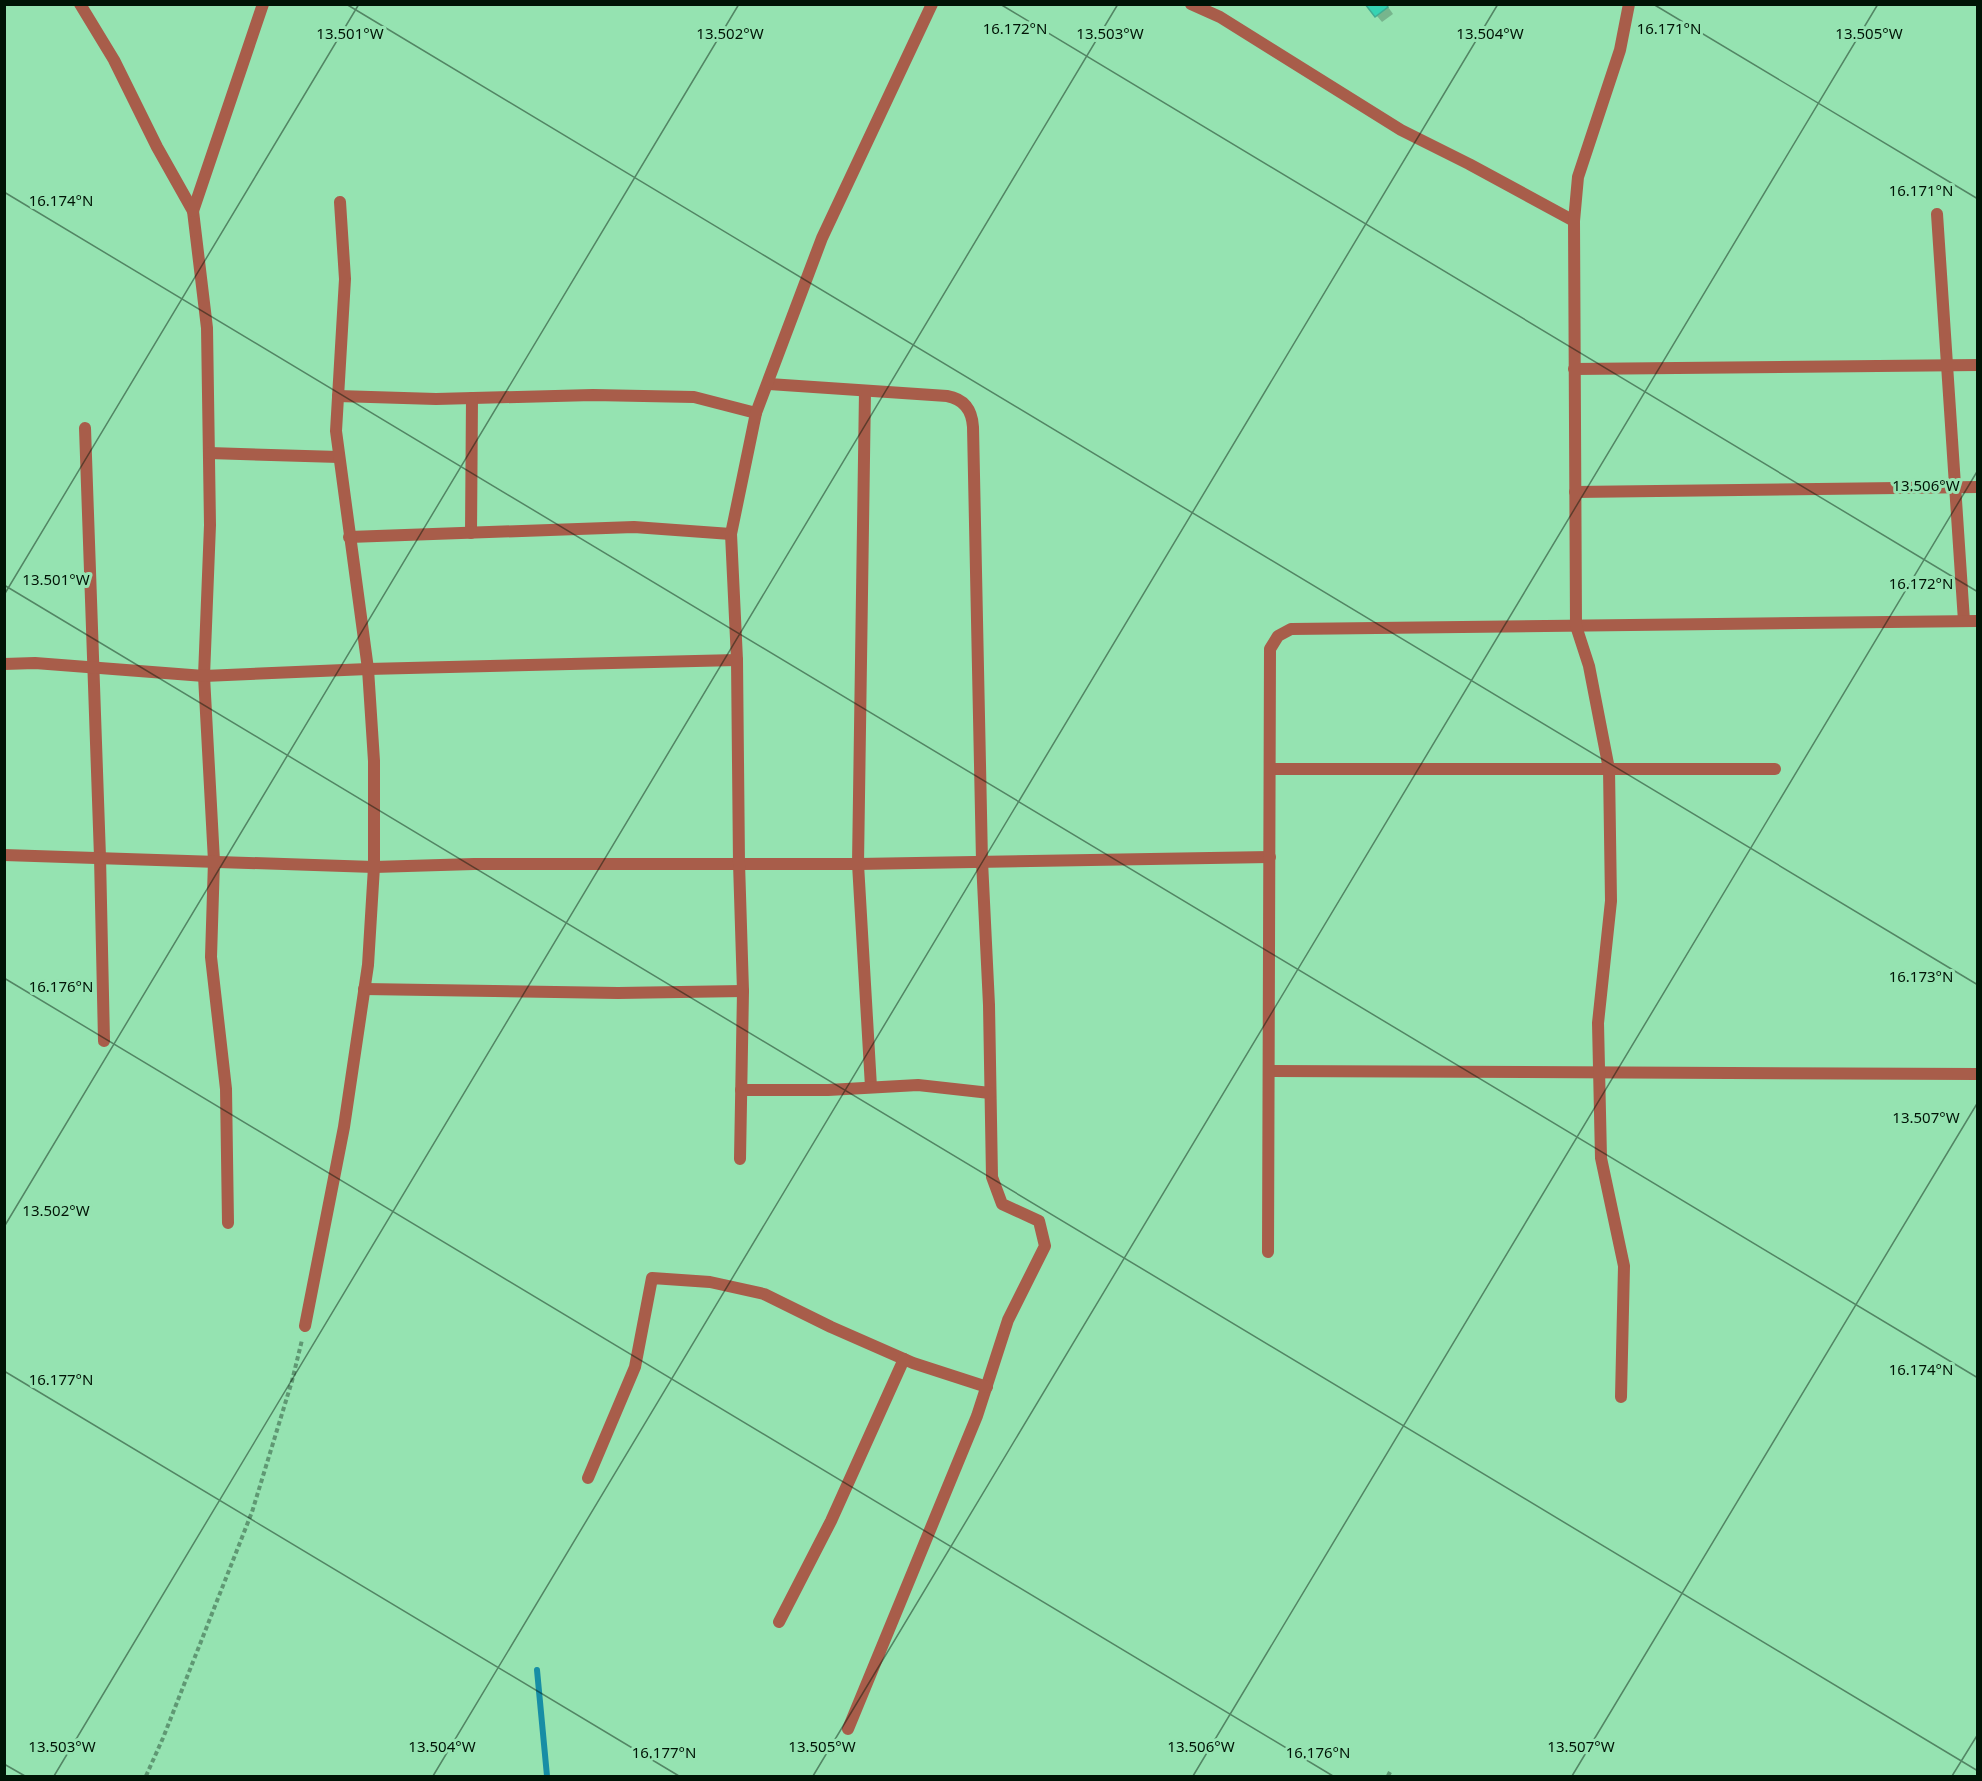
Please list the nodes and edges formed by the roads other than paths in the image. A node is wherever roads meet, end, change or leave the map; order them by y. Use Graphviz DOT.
graph roads {
  1 [pos="80,4"];
  2 [pos="263,4"];
  3 [pos="932,4"];
  4 [pos="1191,4"];
  5 [pos="1629,4"];
  6 [pos="340,202"];
  7 [pos="193,211"];
  8 [pos="1937,214"];
  9 [pos="1574,221"];
  10 [pos="1947,365"];
  11 [pos="1977,365"];
  12 [pos="1574,369"];
  13 [pos="769,384"];
  14 [pos="865,391"];
  15 [pos="338,396"];
  16 [pos="472,398"];
  17 [pos="756,413"];
  18 [pos="85,428"];
  19 [pos="209,453"];
  20 [pos="339,457"];
  21 [pos="1977,487"];
  22 [pos="1955,488"];
  23 [pos="1575,492"];
  24 [pos="471,532"];
  25 [pos="731,534"];
  26 [pos="349,537"];
  27 [pos="1964,621"];
  28 [pos="1977,621"];
  29 [pos="1576,626"];
  30 [pos="737,660"];
  31 [pos="4,664"];
  32 [pos="92,668"];
  33 [pos="368,669"];
  34 [pos="204,676"];
  35 [pos="1270,769"];
  36 [pos="1609,769"];
  37 [pos="1775,769"];
  38 [pos="4,855"];
  39 [pos="100,857"];
  40 [pos="1270,857"];
  41 [pos="214,861"];
  42 [pos="982,861"];
  43 [pos="739,863"];
  44 [pos="858,864"];
  45 [pos="374,867"];
  46 [pos="364,989"];
  47 [pos="743,991"];
  48 [pos="104,1041"];
  49 [pos="1269,1071"];
  50 [pos="1600,1072"];
  51 [pos="1977,1074"];
  52 [pos="871,1088"];
  53 [pos="741,1090"];
  54 [pos="990,1093"];
  55 [pos="740,1160"];
  56 [pos="228,1223"];
  57 [pos="1268,1252"];
  58 [pos="305,1326"];
  59 [pos="904,1359"];
  60 [pos="987,1387"];
  61 [pos="1621,1397"];
  62 [pos="588,1478"];
  63 [pos="779,1622"];
  64 [pos="848,1730"];
  1 -- 7 [label="street"];
  2 -- 7 [label="street"];
  3 -- 13 [label="street"];
  4 -- 9 [label="street"];
  5 -- 9 [label="street"];
  6 -- 15 [label="street"];
  7 -- 19 [label="street"];
  8 -- 10 [label="street"];
  9 -- 12 [label="street"];
  10 -- 11 [label="street"];
  10 -- 12 [label="street"];
  10 -- 22 [label="street"];
  12 -- 23 [label="street"];
  13 -- 14 [label="street"];
  13 -- 17 [label="street"];
  14 -- 42 [label="street"];
  14 -- 44 [label="street"];
  15 -- 16 [label="street"];
  15 -- 20 [label="street"];
  16 -- 17 [label="street"];
  16 -- 24 [label="street"];
  17 -- 25 [label="street"];
  18 -- 32 [label="street"];
  19 -- 20 [label="street"];
  19 -- 34 [label="street"];
  20 -- 26 [label="street"];
  21 -- 22 [label="street"];
  22 -- 23 [label="street"];
  22 -- 27 [label="street"];
  23 -- 29 [label="street"];
  24 -- 25 [label="street"];
  24 -- 26 [label="street"];
  25 -- 30 [label="street"];
  26 -- 33 [label="street"];
  27 -- 28 [label="street"];
  27 -- 29 [label="street"];
  29 -- 35 [label="street"];
  29 -- 36 [label="street"];
  30 -- 33 [label="street"];
  30 -- 43 [label="street"];
  31 -- 32 [label="street"];
  32 -- 34 [label="street"];
  32 -- 39 [label="street"];
  33 -- 34 [label="street"];
  33 -- 45 [label="street"];
  34 -- 41 [label="street"];
  35 -- 36 [label="street"];
  35 -- 40 [label="street"];
  36 -- 37 [label="street"];
  36 -- 50 [label="street"];
  38 -- 39 [label="street"];
  39 -- 41 [label="street"];
  39 -- 48 [label="street"];
  40 -- 42 [label="street"];
  40 -- 49 [label="street"];
  41 -- 45 [label="street"];
  41 -- 56 [label="street"];
  42 -- 44 [label="street"];
  42 -- 54 [label="street"];
  43 -- 44 [label="street"];
  43 -- 45 [label="street"];
  43 -- 47 [label="street"];
  44 -- 52 [label="street"];
  45 -- 46 [label="street"];
  46 -- 47 [label="street"];
  46 -- 58 [label="street"];
  47 -- 53 [label="street"];
  49 -- 50 [label="street"];
  49 -- 57 [label="street"];
  50 -- 51 [label="street"];
  50 -- 61 [label="street"];
  52 -- 53 [label="street"];
  52 -- 54 [label="street"];
  53 -- 55 [label="street"];
  54 -- 60 [label="street"];
  59 -- 60 [label="street"];
  59 -- 62 [label="street"];
  59 -- 63 [label="street"];
  60 -- 64 [label="street"];
}
